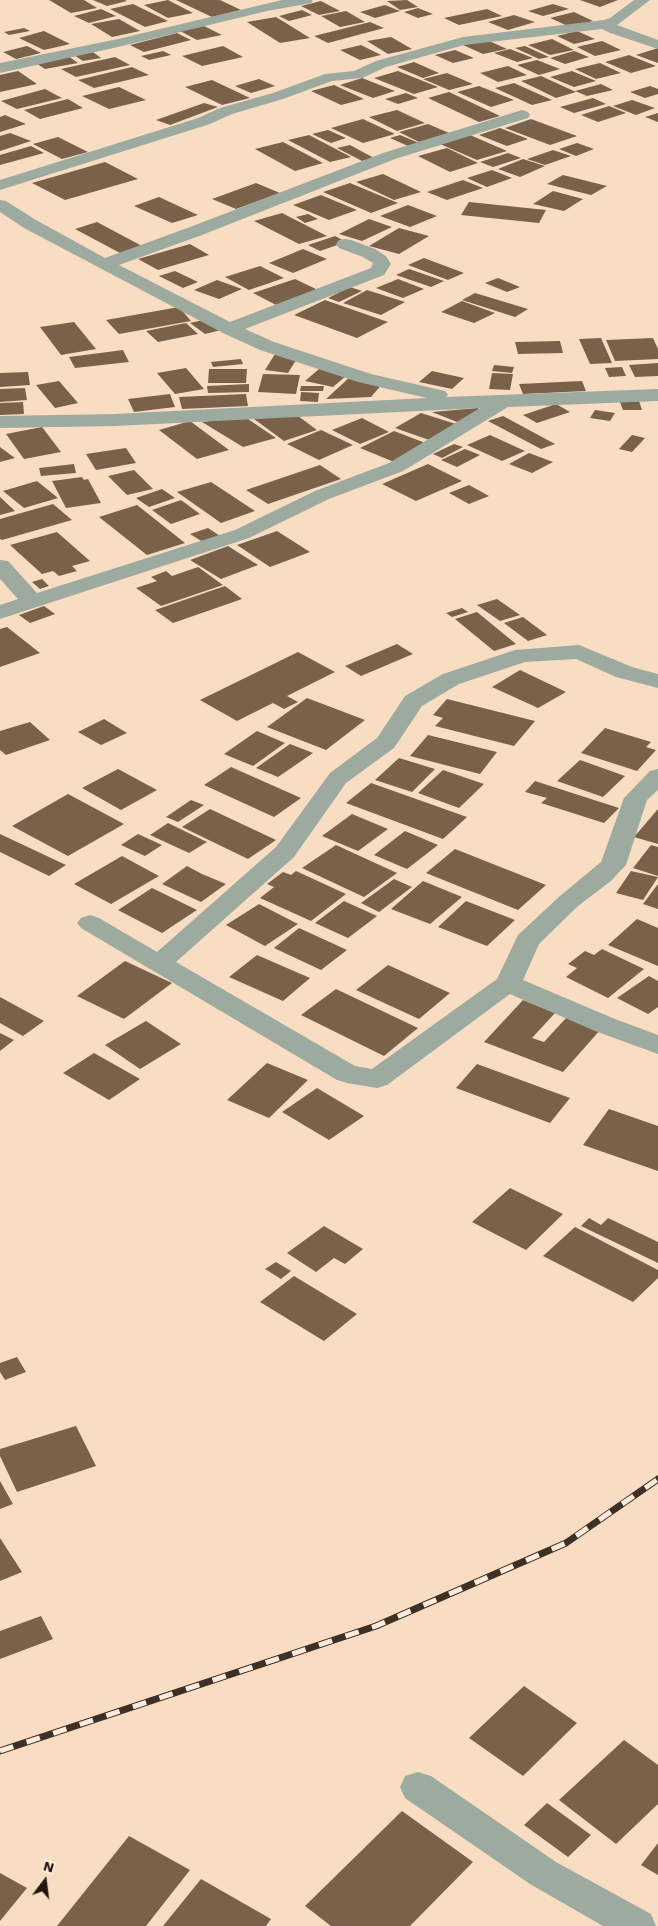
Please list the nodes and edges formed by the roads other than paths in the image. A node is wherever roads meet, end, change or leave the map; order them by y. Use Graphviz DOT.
graph roads {
  1 [pos="306,0"];
  2 [pos="643,0"];
  3 [pos="605,24"];
  4 [pos="658,45"];
  5 [pos="0,68"];
  6 [pos="522,115"];
  7 [pos="0,185"];
  8 [pos="0,205"];
  9 [pos="345,244"];
  10 [pos="104,264"];
  11 [pos="229,329"];
  12 [pos="658,395"];
  13 [pos="503,402"];
  14 [pos="473,404"];
  15 [pos="0,422"];
  16 [pos="0,566"];
  17 [pos="33,602"];
  18 [pos="0,612"];
  19 [pos="658,681"];
  20 [pos="658,776"];
  21 [pos="90,923"];
  22 [pos="160,963"];
  23 [pos="508,983"];
  24 [pos="658,1045"];
  25 [pos="418,1787"];
  26 [pos="637,1926"];
  1 -- 5 [label="street"];
  2 -- 3 [label="street"];
  3 -- 4 [label="street"];
  3 -- 7 [label="street"];
  6 -- 10 [label="street"];
  8 -- 10 [label="street"];
  9 -- 11 [label="street"];
  10 -- 11 [label="street"];
  11 -- 14 [label="street"];
  12 -- 13 [label="street"];
  13 -- 14 [label="street"];
  13 -- 17 [label="street"];
  14 -- 15 [label="street"];
  16 -- 17 [label="street"];
  17 -- 18 [label="street"];
  19 -- 22 [label="street"];
  20 -- 23 [label="street"];
  21 -- 22 [label="street"];
  22 -- 23 [label="street"];
  23 -- 24 [label="street"];
  25 -- 26 [label="street"];
}
